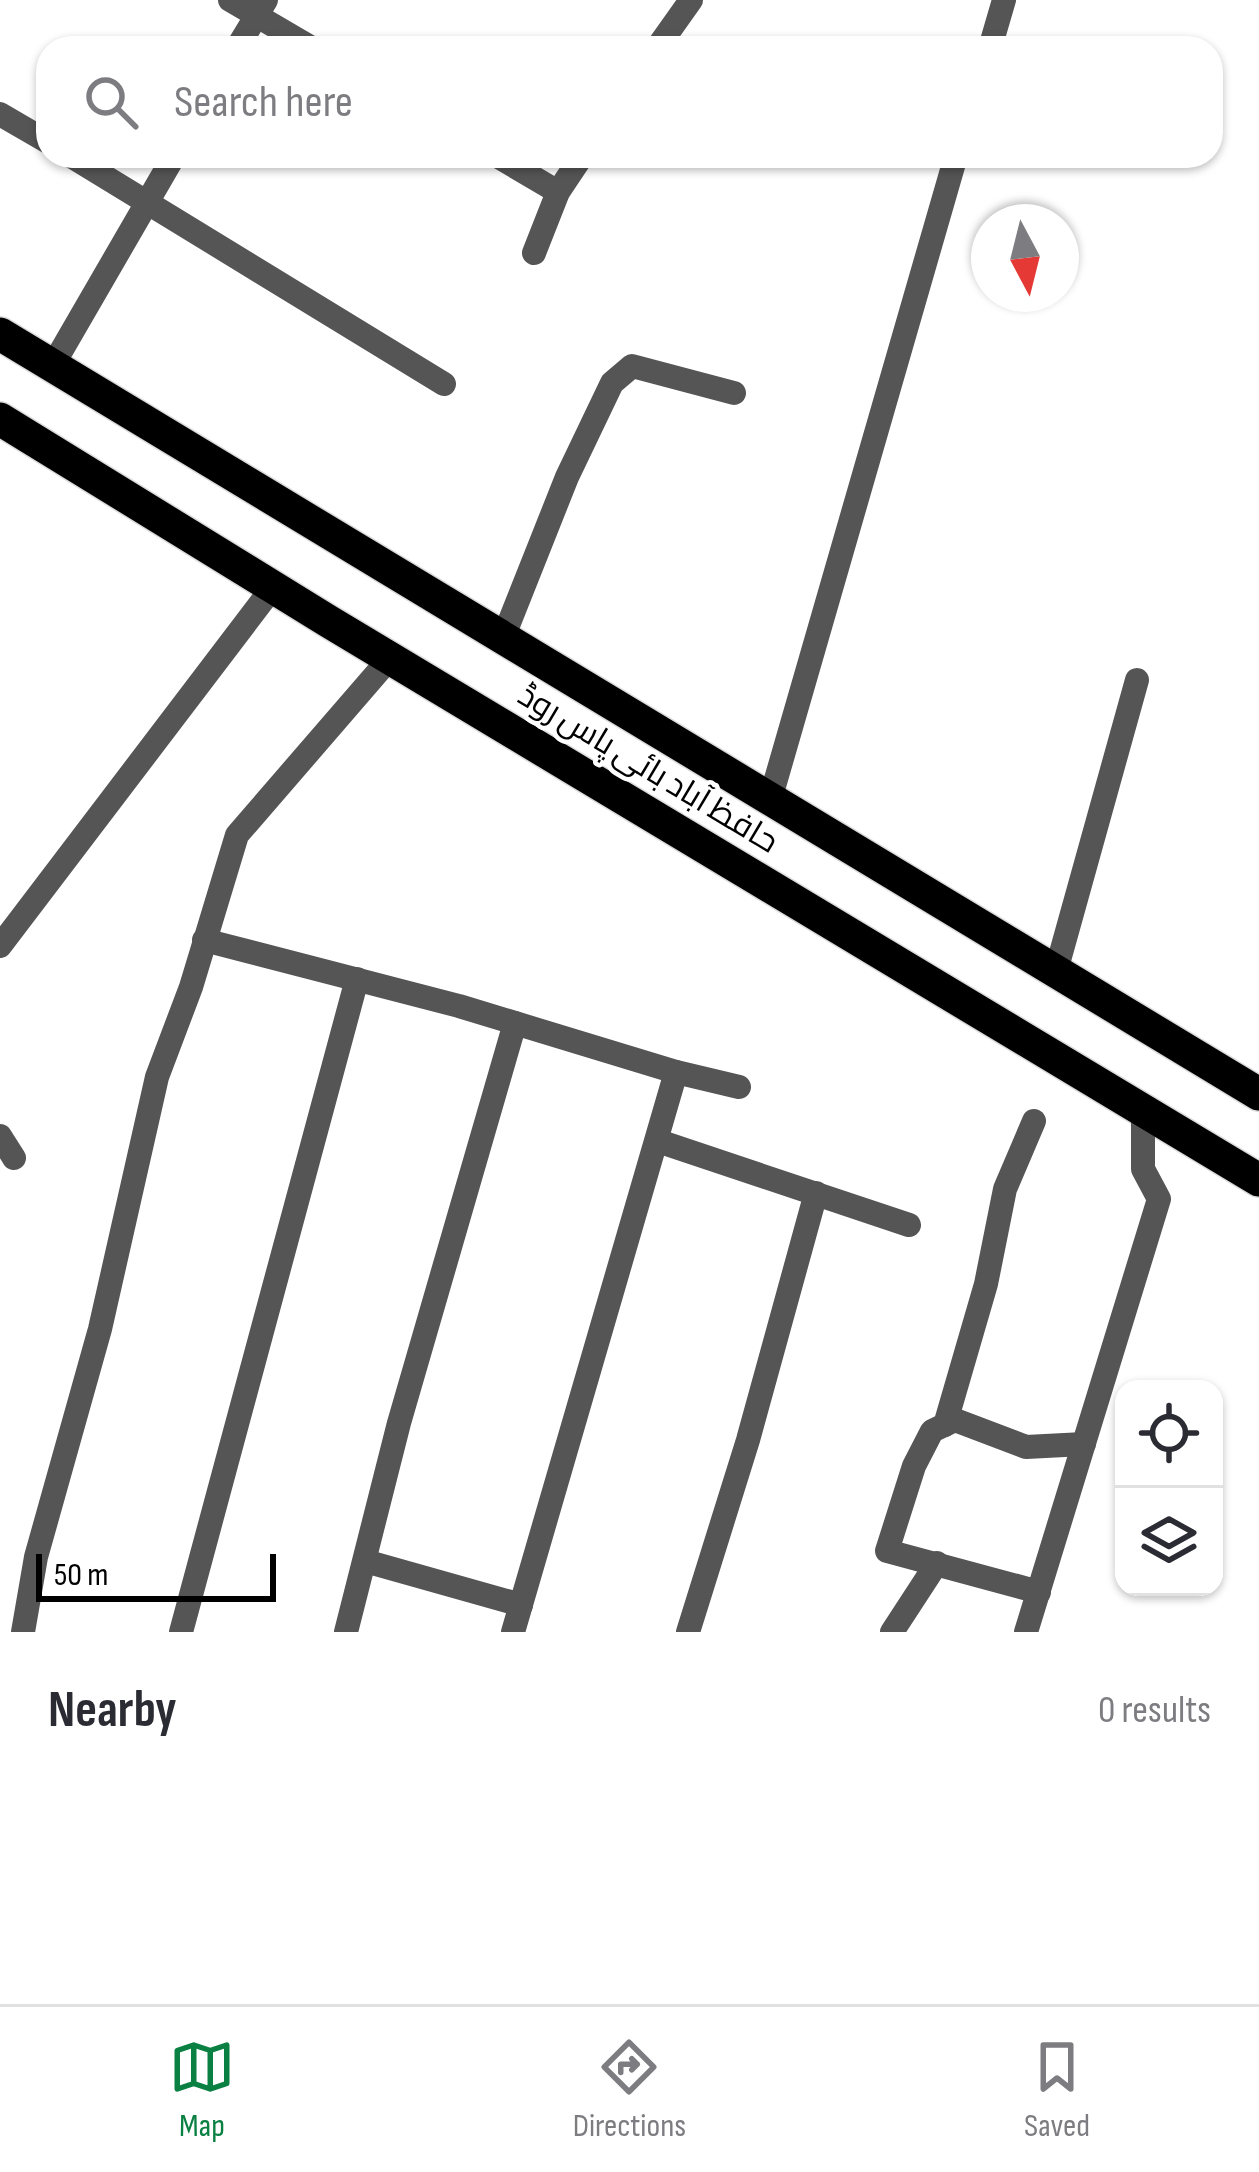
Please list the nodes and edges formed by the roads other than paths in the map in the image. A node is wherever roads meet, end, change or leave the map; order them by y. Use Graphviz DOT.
graph roads {
  1 [pos="230,0"];
  2 [pos="1004,0"];
  3 [pos="682,3"];
  4 [pos="261,8"];
  5 [pos="244,36"];
  6 [pos="297,36"];
  7 [pos="664,36"];
  8 [pos="993,36"];
  9 [pos="0,113"];
  10 [pos="36,135"];
  11 [pos="91,168"];
  12 [pos="167,168"];
  13 [pos="518,168"];
  14 [pos="574,168"];
  15 [pos="953,168"];
  16 [pos="558,191"];
  17 [pos="147,202"];
  18 [pos="533,253"];
  19 [pos="0,334"];
  20 [pos="53,365"];
  21 [pos="444,384"];
  22 [pos="734,393"];
  23 [pos="0,419"];
  24 [pos="272,586"];
  25 [pos="503,638"];
  26 [pos="390,658"];
  27 [pos="1137,680"];
  28 [pos="770,800"];
  29 [pos="204,940"];
  30 [pos="0,946"];
  31 [pos="1056,971"];
  32 [pos="357,980"];
  33 [pos="514,1023"];
  34 [pos="676,1072"];
  35 [pos="739,1087"];
  36 [pos="1259,1094"];
  37 [pos="1143,1110"];
  38 [pos="1034,1121"];
  39 [pos="658,1141"];
  40 [pos="1259,1180"];
  41 [pos="816,1193"];
  42 [pos="910,1225"];
  43 [pos="945,1425"];
  44 [pos="1084,1444"];
  45 [pos="365,1561"];
  46 [pos="937,1563"];
  47 [pos="1039,1592"];
  48 [pos="521,1605"];
  49 [pos="23,1632"];
  50 [pos="181,1632"];
  51 [pos="346,1632"];
  52 [pos="513,1632"];
  53 [pos="688,1632"];
  54 [pos="892,1632"];
  55 [pos="1026,1632"];
  1 -- 4 [label="street"];
  2 -- 8 [label="street"];
  3 -- 7 [label="street"];
  4 -- 5 [label="street"];
  4 -- 6 [label="street"];
  9 -- 10 [label="street"];
  11 -- 17 [label="street"];
  12 -- 17 [label="street"];
  13 -- 16 [label="street"];
  14 -- 16 [label="street"];
  15 -- 28 [label="street"];
  16 -- 18 [label="street"];
  17 -- 20 [label="street"];
  17 -- 21 [label="street"];
  19 -- 20 [label="highway, حافظ آباد بائی پاس روڈ"];
  20 -- 25 [label="highway, حافظ آباد بائی پاس روڈ"];
  22 -- 25 [label="street"];
  23 -- 24 [label="highway, حافظ آباد بائی پاس روڈ"];
  24 -- 26 [label="highway, حافظ آباد بائی پاس روڈ"];
  24 -- 30 [label="street"];
  25 -- 28 [label="highway, حافظ آباد بائی پاس روڈ"];
  26 -- 29 [label="street"];
  26 -- 37 [label="highway, حافظ آباد بائی پاس روڈ"];
  27 -- 31 [label="street"];
  28 -- 31 [label="highway, حافظ آباد بائی پاس روڈ"];
  29 -- 32 [label="street"];
  29 -- 49 [label="street"];
  31 -- 36 [label="highway, حافظ آباد بائی پاس روڈ"];
  32 -- 33 [label="street"];
  32 -- 50 [label="street"];
  33 -- 34 [label="street"];
  33 -- 45 [label="street"];
  34 -- 35 [label="street"];
  34 -- 39 [label="street"];
  37 -- 40 [label="highway, حافظ آباد بائی پاس روڈ"];
  37 -- 44 [label="street"];
  38 -- 43 [label="street"];
  39 -- 41 [label="street"];
  39 -- 48 [label="street"];
  41 -- 42 [label="street"];
  41 -- 53 [label="street"];
  43 -- 44 [label="street"];
  43 -- 46 [label="street"];
  44 -- 47 [label="street"];
  45 -- 48 [label="street"];
  45 -- 51 [label="street"];
  46 -- 47 [label="street"];
  46 -- 54 [label="street"];
  47 -- 55 [label="street"];
  48 -- 52 [label="street"];
}
